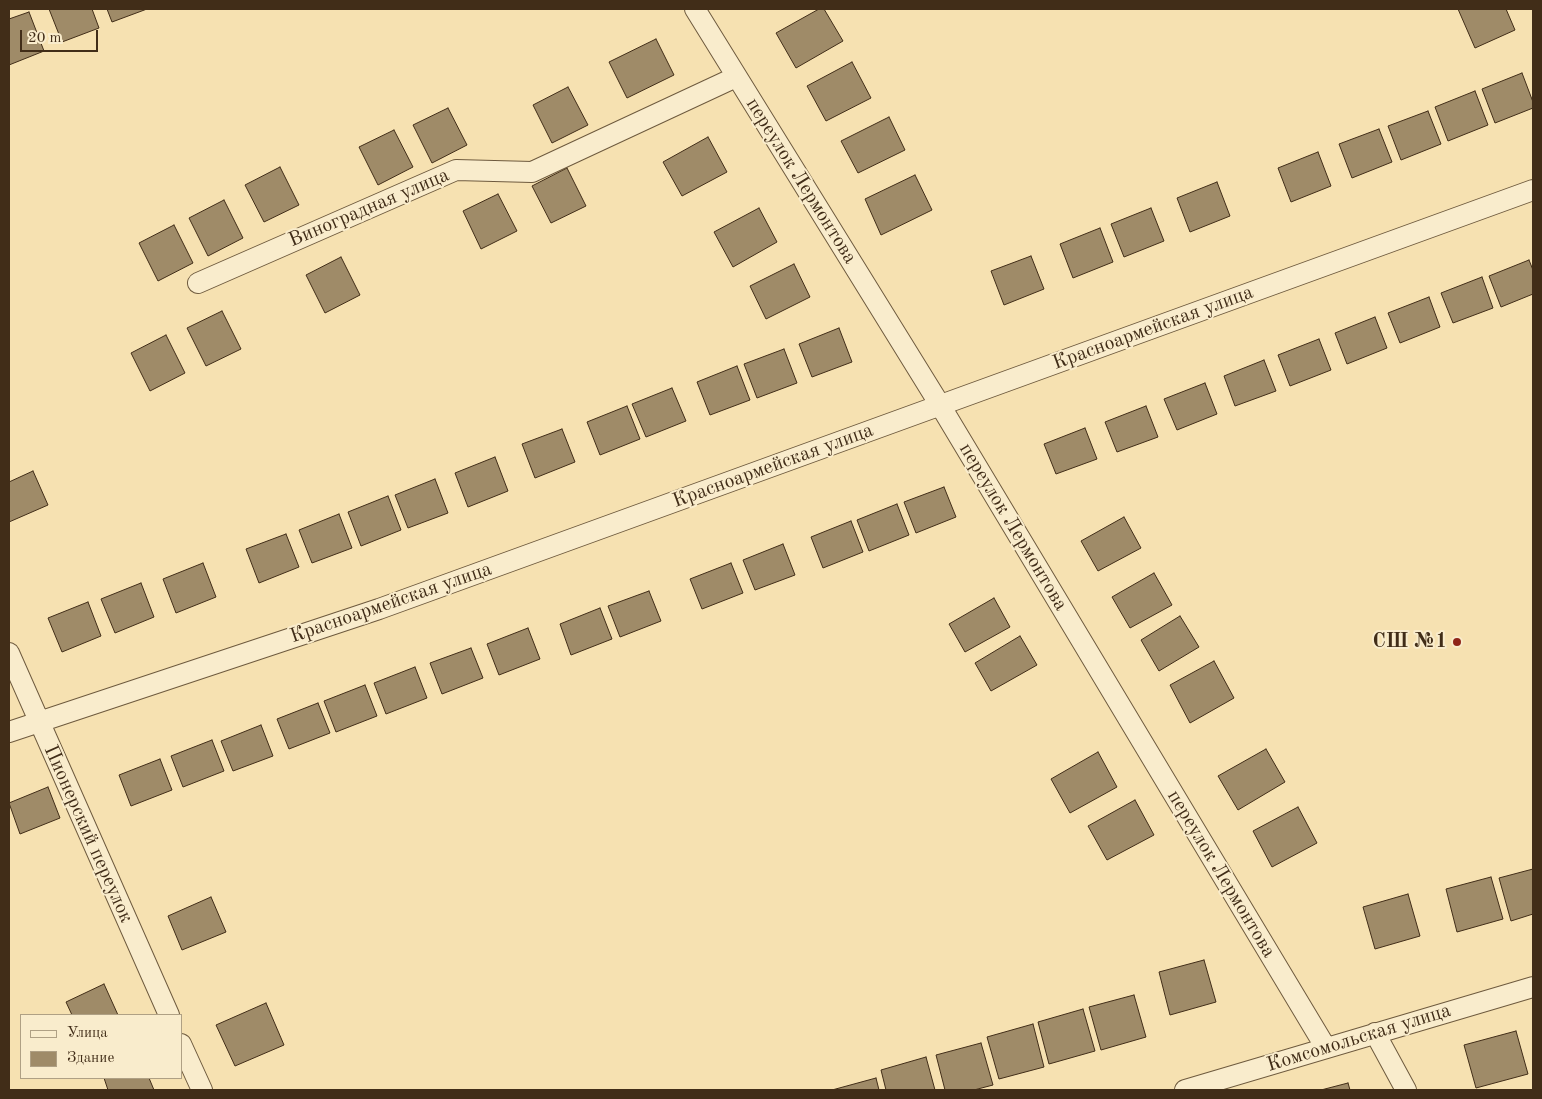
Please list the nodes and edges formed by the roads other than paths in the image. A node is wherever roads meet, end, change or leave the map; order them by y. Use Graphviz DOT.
graph roads {
  1 [pos="695,9"];
  2 [pos="736,76"];
  3 [pos="1533,190"];
  4 [pos="198,283"];
  5 [pos="940,406"];
  6 [pos="9,653"];
  7 [pos="38,723"];
  8 [pos="9,732"];
  9 [pos="1533,987"];
  10 [pos="169,1014"];
  11 [pos="1375,1033"];
  12 [pos="182,1046"];
  13 [pos="1326,1048"];
  14 [pos="202,1090"];
  15 [pos="1185,1090"];
  16 [pos="1406,1090"];
  1 -- 2 [label="street, переулок Лермонтова"];
  2 -- 4 [label="street, Виноградная улица"];
  2 -- 5 [label="street, переулок Лермонтова"];
  3 -- 5 [label="street, Красноармейская улица"];
  5 -- 7 [label="street, Красноармейская улица"];
  5 -- 13 [label="street, переулок Лермонтова"];
  6 -- 7 [label="street, Пионерский переулок"];
  7 -- 8 [label="street, Красноармейская улица"];
  7 -- 10 [label="street, Пионерский переулок"];
  9 -- 11 [label="street, Комсомольская улица"];
  11 -- 13 [label="street, Комсомольская улица"];
  11 -- 16 [label="street"];
  12 -- 14 [label="street"];
  13 -- 15 [label="street, Комсомольская улица"];
}
